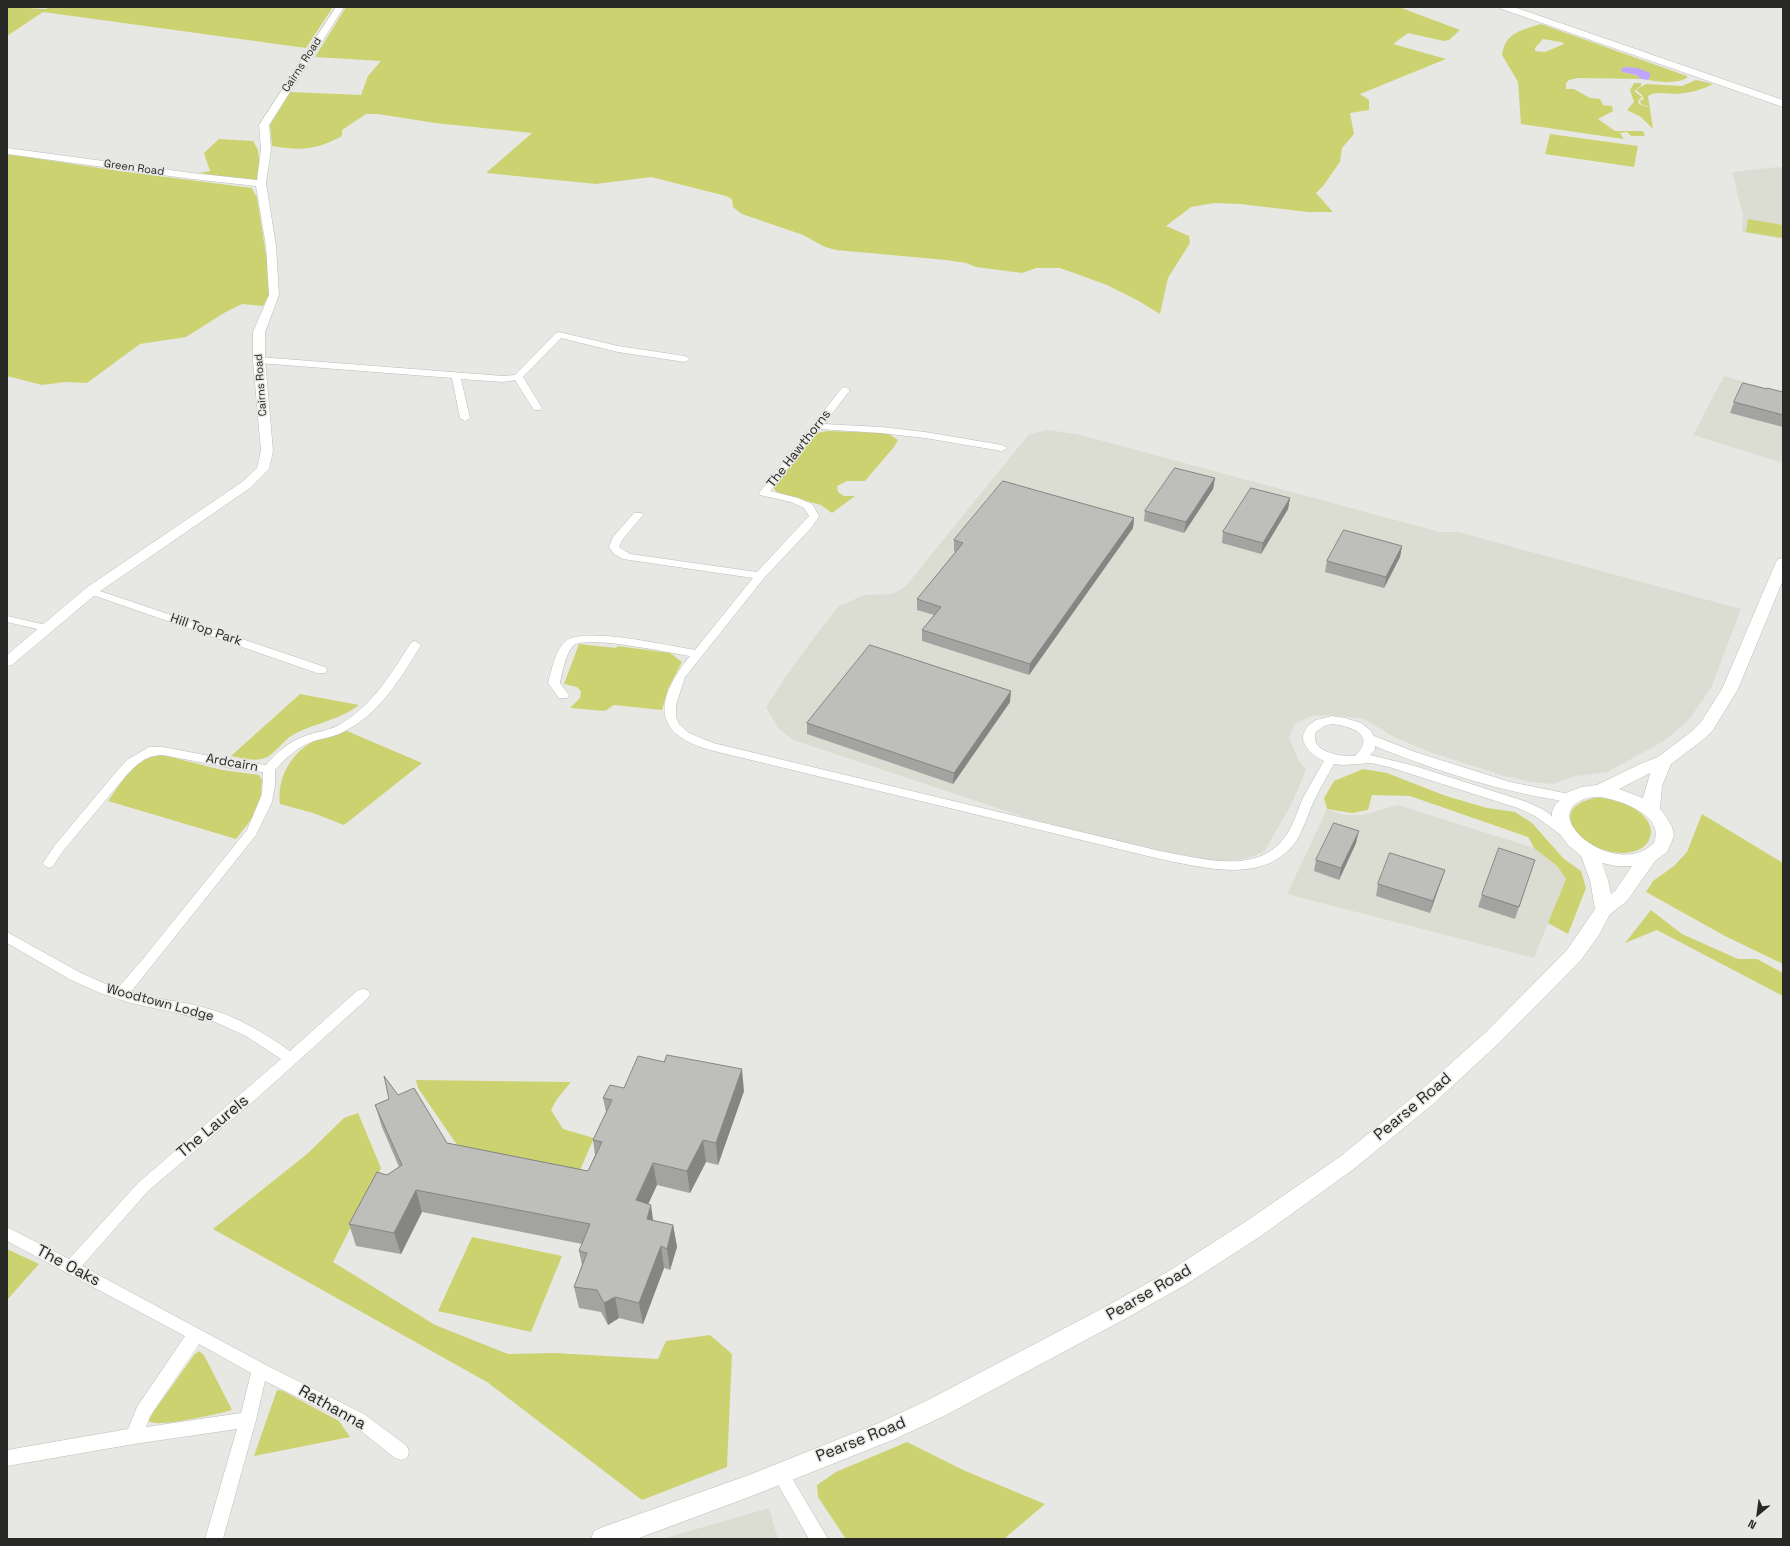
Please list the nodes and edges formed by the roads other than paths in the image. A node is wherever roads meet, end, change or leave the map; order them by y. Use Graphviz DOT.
graph roads {
  1 [pos="340,7"];
  2 [pos="1505,7"];
  3 [pos="1783,104"];
  4 [pos="7,151"];
  5 [pos="261,183"];
  6 [pos="685,359"];
  7 [pos="259,360"];
  8 [pos="456,375"];
  9 [pos="518,377"];
  10 [pos="845,390"];
  11 [pos="537,408"];
  12 [pos="465,418"];
  13 [pos="817,426"];
  14 [pos="1002,448"];
  15 [pos="638,515"];
  16 [pos="1783,562"];
  17 [pos="760,576"];
  18 [pos="91,591"];
  19 [pos="7,619"];
  20 [pos="46,628"];
  21 [pos="415,645"];
  22 [pos="697,654"];
  23 [pos="7,662"];
  24 [pos="321,670"];
  25 [pos="562,695"];
  26 [pos="1370,739"];
  27 [pos="1331,759"];
  28 [pos="1358,759"];
  29 [pos="1664,761"];
  30 [pos="269,769"];
  31 [pos="1600,792"];
  32 [pos="1570,798"];
  33 [pos="1651,812"];
  34 [pos="1565,832"];
  35 [pos="1588,851"];
  36 [pos="1648,858"];
  37 [pos="48,863"];
  38 [pos="1604,909"];
  39 [pos="7,937"];
  40 [pos="363,994"];
  41 [pos="120,995"];
  42 [pos="291,1059"];
  43 [pos="7,1234"];
  44 [pos="71,1268"];
  45 [pos="128,1298"];
  46 [pos="196,1334"];
  47 [pos="260,1370"];
  48 [pos="248,1420"];
  49 [pos="134,1436"];
  50 [pos="401,1452"];
  51 [pos="7,1458"];
  52 [pos="780,1474"];
  53 [pos="214,1539"];
  54 [pos="603,1539"];
  55 [pos="819,1539"];
  1 -- 5 [label="street, Cairns Road"];
  2 -- 3 [label="main road"];
  4 -- 5 [label="street, Green Road"];
  5 -- 7 [label="street, Cairns Road"];
  6 -- 9 [label="street"];
  7 -- 8 [label="street"];
  7 -- 18 [label="street, Cairns Road"];
  8 -- 9 [label="street"];
  8 -- 12 [label="street"];
  9 -- 11 [label="street"];
  10 -- 13 [label="street, The Hawthorns"];
  13 -- 14 [label="street"];
  13 -- 17 [label="street, The Hawthorns"];
  15 -- 17 [label="street"];
  16 -- 29 [label="main road"];
  17 -- 22 [label="street, The Hawthorns"];
  18 -- 20 [label="street, Cairns Road"];
  18 -- 24 [label="street, Hill Top Park"];
  19 -- 20 [label="street"];
  20 -- 23 [label="street, Cairns Road"];
  21 -- 30 [label="street, Ardcairn"];
  22 -- 25 [label="street"];
  22 -- 27 [label="street, The Hawthorns"];
  26 -- 27 [label="street"];
  26 -- 28 [label="street"];
  26 -- 32 [label="street"];
  27 -- 28 [label="street"];
  28 -- 34 [label="street"];
  29 -- 31 [label="main road"];
  29 -- 33 [label="main road"];
  30 -- 37 [label="street, Ardcairn"];
  30 -- 41 [label="street"];
  31 -- 32 [label="main road"];
  31 -- 33 [label="main road"];
  32 -- 34 [label="main road"];
  33 -- 36 [label="main road"];
  34 -- 35 [label="main road"];
  35 -- 36 [label="main road"];
  35 -- 38 [label="main road"];
  36 -- 38 [label="main road, Pearse Road"];
  38 -- 52 [label="main road, Pearse Road"];
  39 -- 41 [label="street, Woodtown Lodge"];
  40 -- 42 [label="street, The Laurels"];
  41 -- 42 [label="street, Woodtown Lodge"];
  42 -- 44 [label="street, The Laurels"];
  43 -- 44 [label="street, The Oaks"];
  44 -- 45 [label="street, The Oaks"];
  45 -- 46 [label="street, Rathanna"];
  46 -- 47 [label="street, Rathanna"];
  46 -- 49 [label="street"];
  47 -- 48 [label="street"];
  47 -- 50 [label="street, Rathanna"];
  48 -- 49 [label="street"];
  48 -- 53 [label="street"];
  49 -- 51 [label="street"];
  52 -- 54 [label="main road, Pearse Road"];
  52 -- 55 [label="street"];
}
